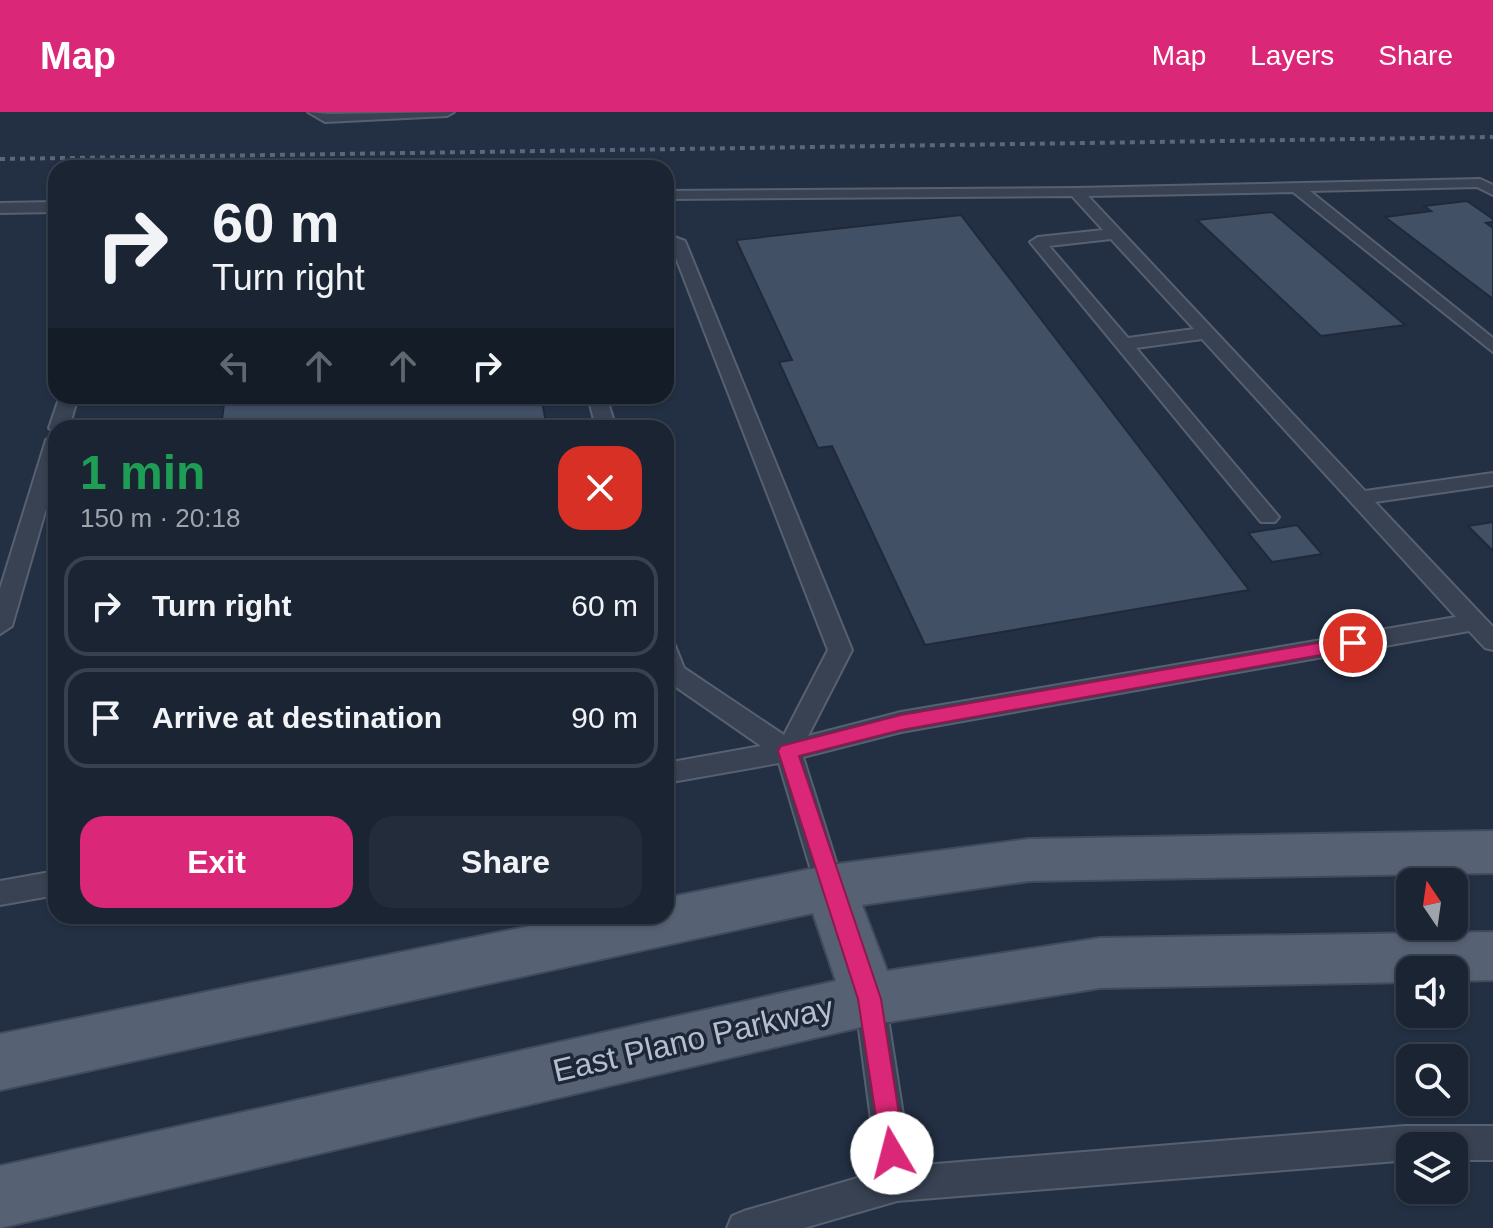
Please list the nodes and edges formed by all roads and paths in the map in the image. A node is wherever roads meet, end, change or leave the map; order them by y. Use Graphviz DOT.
graph roads {
  1 [pos="315,112"];
  2 [pos="447,112"];
  3 [pos="1296,187"];
  4 [pos="1493,191"];
  5 [pos="1076,192"];
  6 [pos="674,195"];
  7 [pos="48,207"];
  8 [pos="0,208"];
  9 [pos="1114,234"];
  10 [pos="674,240"];
  11 [pos="1206,333"];
  12 [pos="1123,344"];
  13 [pos="1493,347"];
  14 [pos="48,467"];
  15 [pos="1493,479"];
  16 [pos="1359,498"];
  17 [pos="1268,517"];
  18 [pos="1474,622"];
  19 [pos="0,626"];
  20 [pos="1493,642"];
  21 [pos="674,674"];
  22 [pos="788,751"];
  23 [pos="674,772"];
  24 [pos="1493,852"];
  25 [pos="48,884"];
  26 [pos="830,887"];
  27 [pos="0,893"];
  28 [pos="674,920"];
  29 [pos="655,924"];
  30 [pos="1493,956"];
  31 [pos="870,999"];
  32 [pos="0,1062"];
  33 [pos="1493,1143"];
  34 [pos="897,1184"];
  35 [pos="0,1197"];
  36 [pos="744,1228"];
  1 -- 2 [label="lane"];
  3 -- 4 [label="lane"];
  3 -- 5 [label="lane"];
  3 -- 13 [label="lane"];
  5 -- 6 [label="lane"];
  5 -- 9 [label="lane"];
  7 -- 8 [label="lane"];
  9 -- 11 [label="lane"];
  9 -- 12 [label="lane"];
  10 -- 22 [label="lane"];
  11 -- 12 [label="lane"];
  11 -- 16 [label="lane"];
  12 -- 17 [label="lane"];
  14 -- 19 [label="lane"];
  15 -- 16 [label="lane"];
  16 -- 18 [label="lane"];
  18 -- 20 [label="lane"];
  18 -- 22 [label="lane"];
  21 -- 22 [label="lane"];
  22 -- 23 [label="lane"];
  22 -- 26 [label="lane"];
  24 -- 26 [label="main road"];
  25 -- 27 [label="lane"];
  26 -- 28 [label="main road"];
  26 -- 31 [label="main road"];
  29 -- 32 [label="main road"];
  30 -- 31 [label="main road, East Plano Parkway"];
  31 -- 34 [label="lane"];
  31 -- 35 [label="main road, East Plano Parkway"];
  33 -- 34 [label="lane"];
  34 -- 36 [label="lane"];
}
